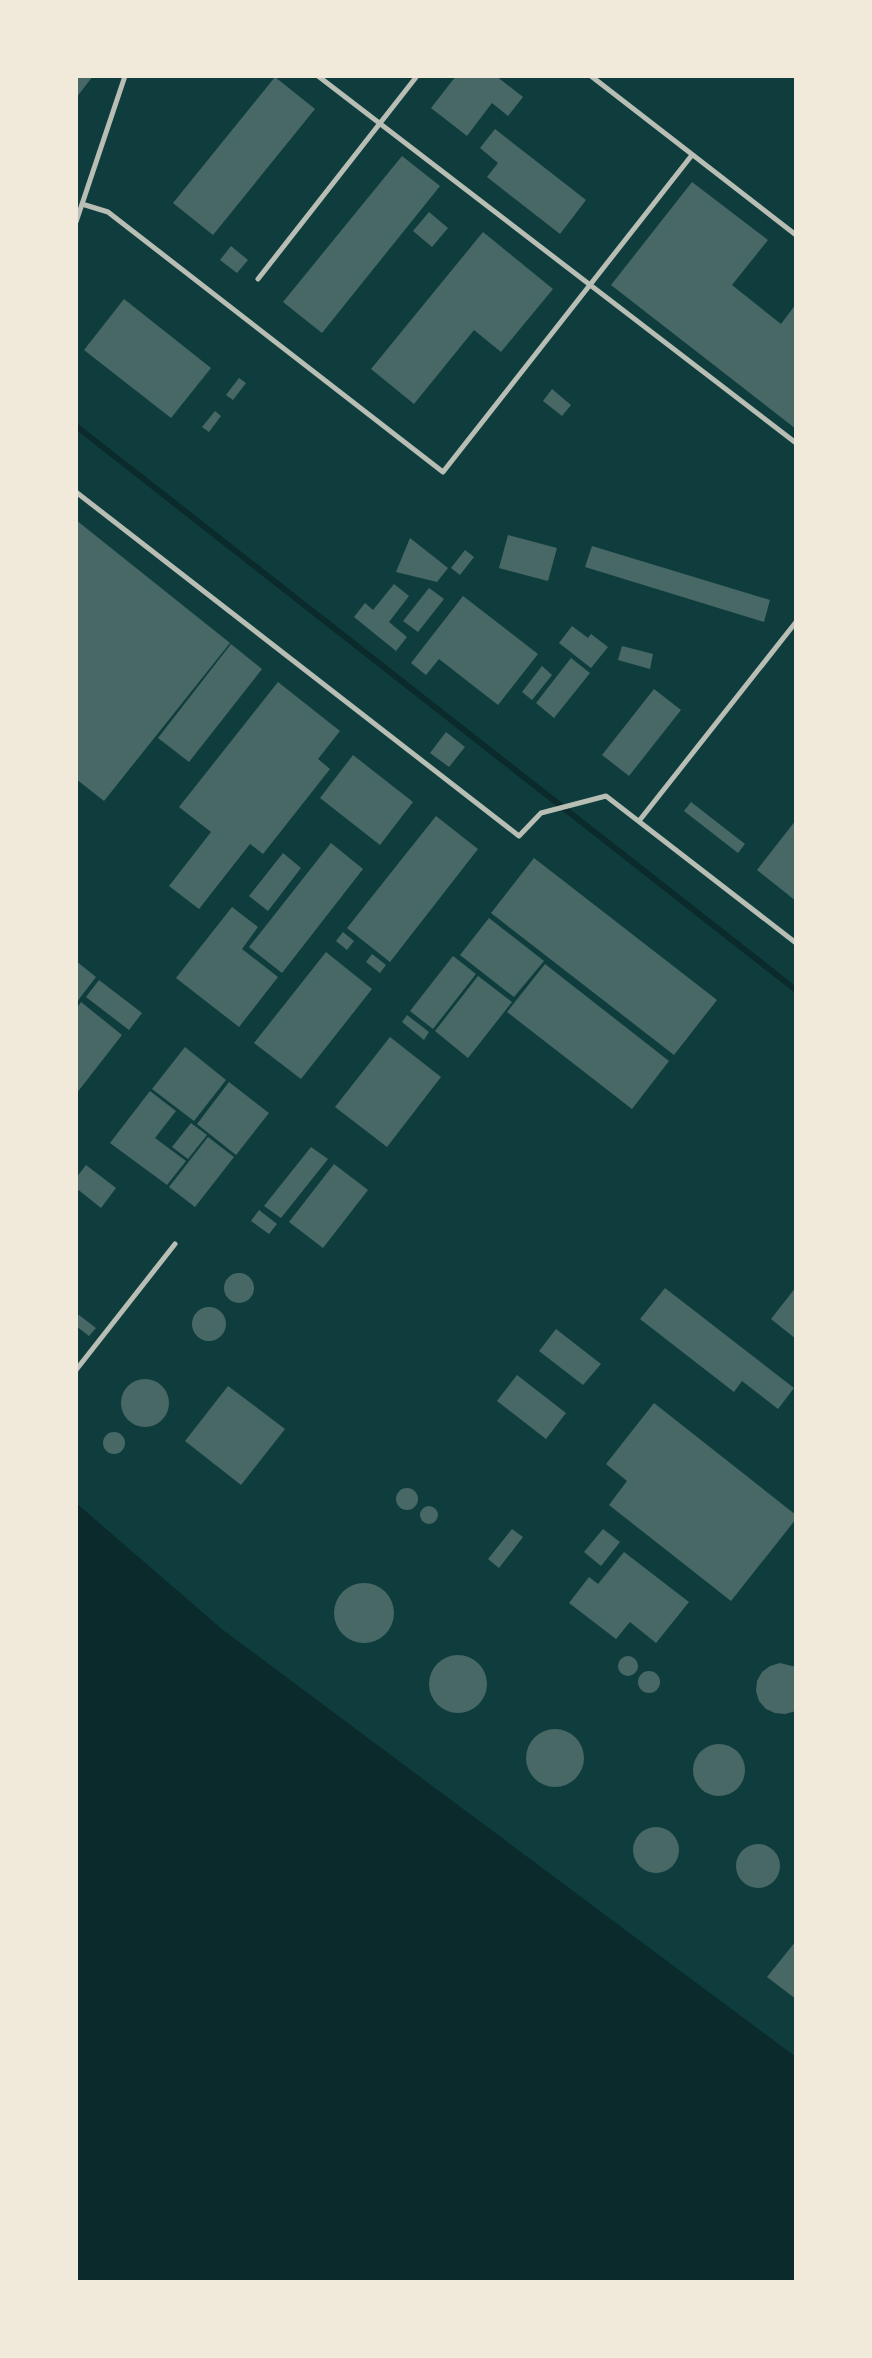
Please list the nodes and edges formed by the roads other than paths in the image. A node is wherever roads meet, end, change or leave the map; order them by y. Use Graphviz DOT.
graph roads {
  1 [pos="125,76"];
  2 [pos="318,76"];
  3 [pos="417,76"];
  4 [pos="591,76"];
  5 [pos="380,124"];
  6 [pos="692,155"];
  7 [pos="82,204"];
  8 [pos="76,222"];
  9 [pos="796,235"];
  10 [pos="258,279"];
  11 [pos="591,284"];
  12 [pos="796,443"];
  13 [pos="76,492"];
  14 [pos="796,622"];
  15 [pos="639,821"];
  16 [pos="796,943"];
  17 [pos="175,1244"];
  18 [pos="76,1370"];
  1 -- 7 [label="lane"];
  2 -- 5 [label="lane"];
  3 -- 5 [label="lane"];
  4 -- 6 [label="lane"];
  5 -- 10 [label="lane"];
  5 -- 11 [label="lane"];
  6 -- 9 [label="lane"];
  6 -- 11 [label="lane"];
  7 -- 8 [label="lane"];
  7 -- 11 [label="lane"];
  11 -- 12 [label="lane"];
  13 -- 15 [label="lane"];
  14 -- 15 [label="lane"];
  15 -- 16 [label="lane"];
  17 -- 18 [label="lane"];
}
